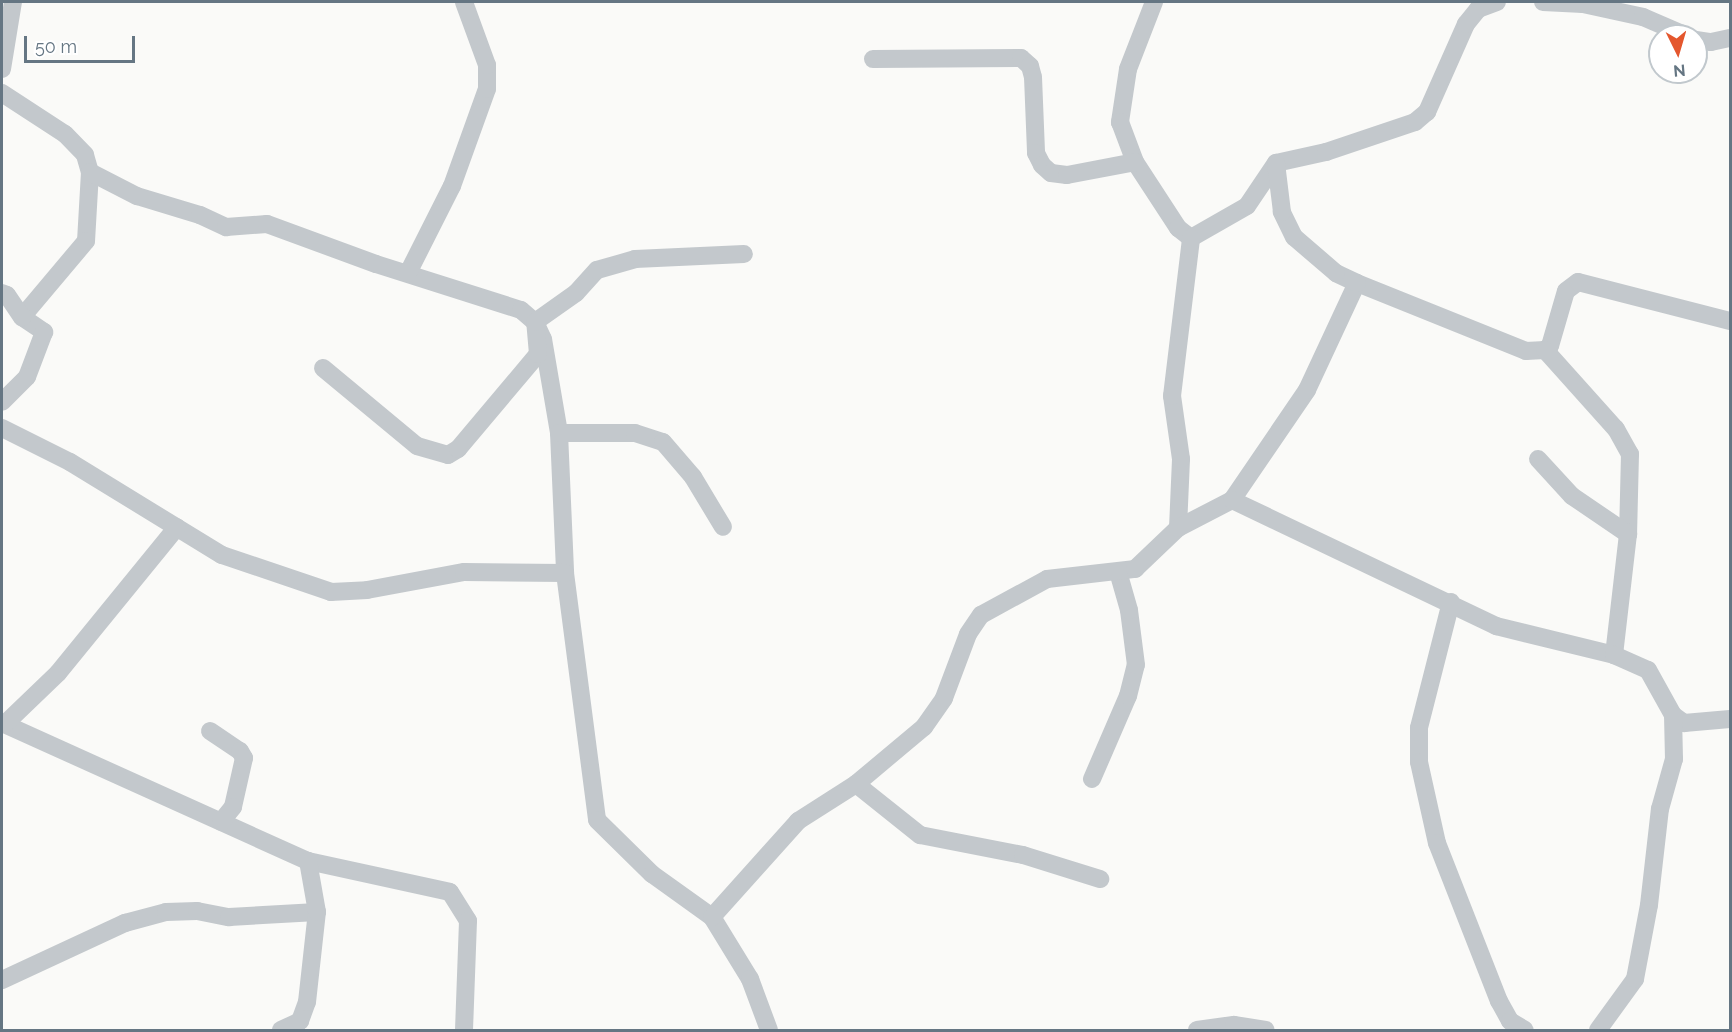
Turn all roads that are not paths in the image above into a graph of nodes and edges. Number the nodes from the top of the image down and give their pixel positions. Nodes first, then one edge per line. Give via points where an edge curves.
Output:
1 (13, 2) edge
2 (464, 2) edge
3 (1154, 2) edge
4 (1497, 2) edge
5 (1542, 2) edge
6 (1659, 24) edge
7 (1731, 38) edge
8 (1708, 42) edge
9 (873, 60) dead end
10 (2, 69) edge
11 (2, 93) edge
12 (1135, 162) junction
13 (1276, 163) junction
14 (90, 172) junction
15 (1191, 238) junction
16 (744, 254) dead end
17 (408, 273) junction
18 (1357, 283) junction
19 (2, 293) edge
20 (22, 317) junction
21 (1731, 321) edge
22 (535, 322) junction
23 (1545, 350) junction
24 (323, 369) dead end
25 (2, 402) edge
26 (2, 428) edge
27 (559, 433) junction
28 (1538, 459) dead end
29 (1232, 500) junction
30 (177, 527) junction
31 (723, 527) dead end
32 (1178, 528) junction
33 (1628, 534) junction
34 (1118, 572) junction
35 (565, 573) junction
36 (1450, 602) junction
37 (1614, 655) junction
38 (1673, 715) junction
39 (1731, 719) edge
40 (3, 723) edge
41 (210, 731) dead end
42 (1092, 779) dead end
43 (856, 784) junction
44 (221, 822) junction
45 (308, 861) junction
46 (1100, 879) dead end
47 (317, 912) junction
48 (712, 917) junction
49 (2, 980) edge
50 (1515, 1027) edge
51 (281, 1030) edge
52 (464, 1030) edge
53 (769, 1030) edge
54 (1197, 1030) edge
55 (1266, 1030) edge
56 (1598, 1030) edge

1 - 10 street
2 - 17 street via 487,65 487,89 452,186
3 - 12 street via 1128,69 1120,122
4 - 13 street via 1478,9 1466,24 1427,112 1415,122 1326,152
5 - 6 street via 1583,4
7 - 8 street
9 - 12 street via 1021,58 1030,66 1033,77 1036,153 1041,165 1052,173 1067,175
11 - 14 street via 64,134 85,155
12 - 15 street via 1178,228
13 - 15 street via 1247,206
13 - 18 street via 1282,212 1294,237 1336,273
14 - 17 street via 137,196 226,227 267,224
14 - 20 street via 86,241
15 - 32 street via 1172,396 1181,459
16 - 22 street via 635,259 597,270 576,293
17 - 22 street via 521,310
18 - 23 street via 1526,351
18 - 29 street via 1307,390
19 - 20 street
20 - 25 street via 44,332 27,377
21 - 23 street via 1578,282 1566,291 1550,346
22 - 24 street via 538,354 458,449 447,455 417,446
22 - 27 street via 543,339
23 - 33 street via 1616,429 1630,454
26 - 30 street via 70,462
27 - 31 street via 635,433 663,442 693,477
27 - 35 street
28 - 33 street via 1572,496
29 - 32 street
29 - 36 street
30 - 35 street via 222,555 331,592 367,590 464,572
30 - 40 street via 58,673
32 - 34 street via 1148,560 1135,569
33 - 37 street
34 - 42 street via 1130,610 1136,665 1128,696
34 - 43 street via 1047,579 981,615 968,634 944,698 924,727
35 - 48 street via 597,820 652,873
36 - 37 street via 1496,626
36 - 50 street via 1419,728 1419,762 1437,843
37 - 38 street via 1648,670
38 - 39 street via 1684,723
38 - 56 street via 1674,759 1660,809 1649,905 1635,979
40 - 44 street
41 - 44 street via 244,758 233,807
43 - 46 street via 920,835 1023,855
43 - 48 street via 798,821
44 - 45 street
45 - 47 street
45 - 52 street via 450,892 468,921
47 - 49 street via 229,917 197,911 166,912 125,923
47 - 51 street via 307,1002 300,1021
48 - 53 street via 750,979
54 - 55 street via 1234,1025

